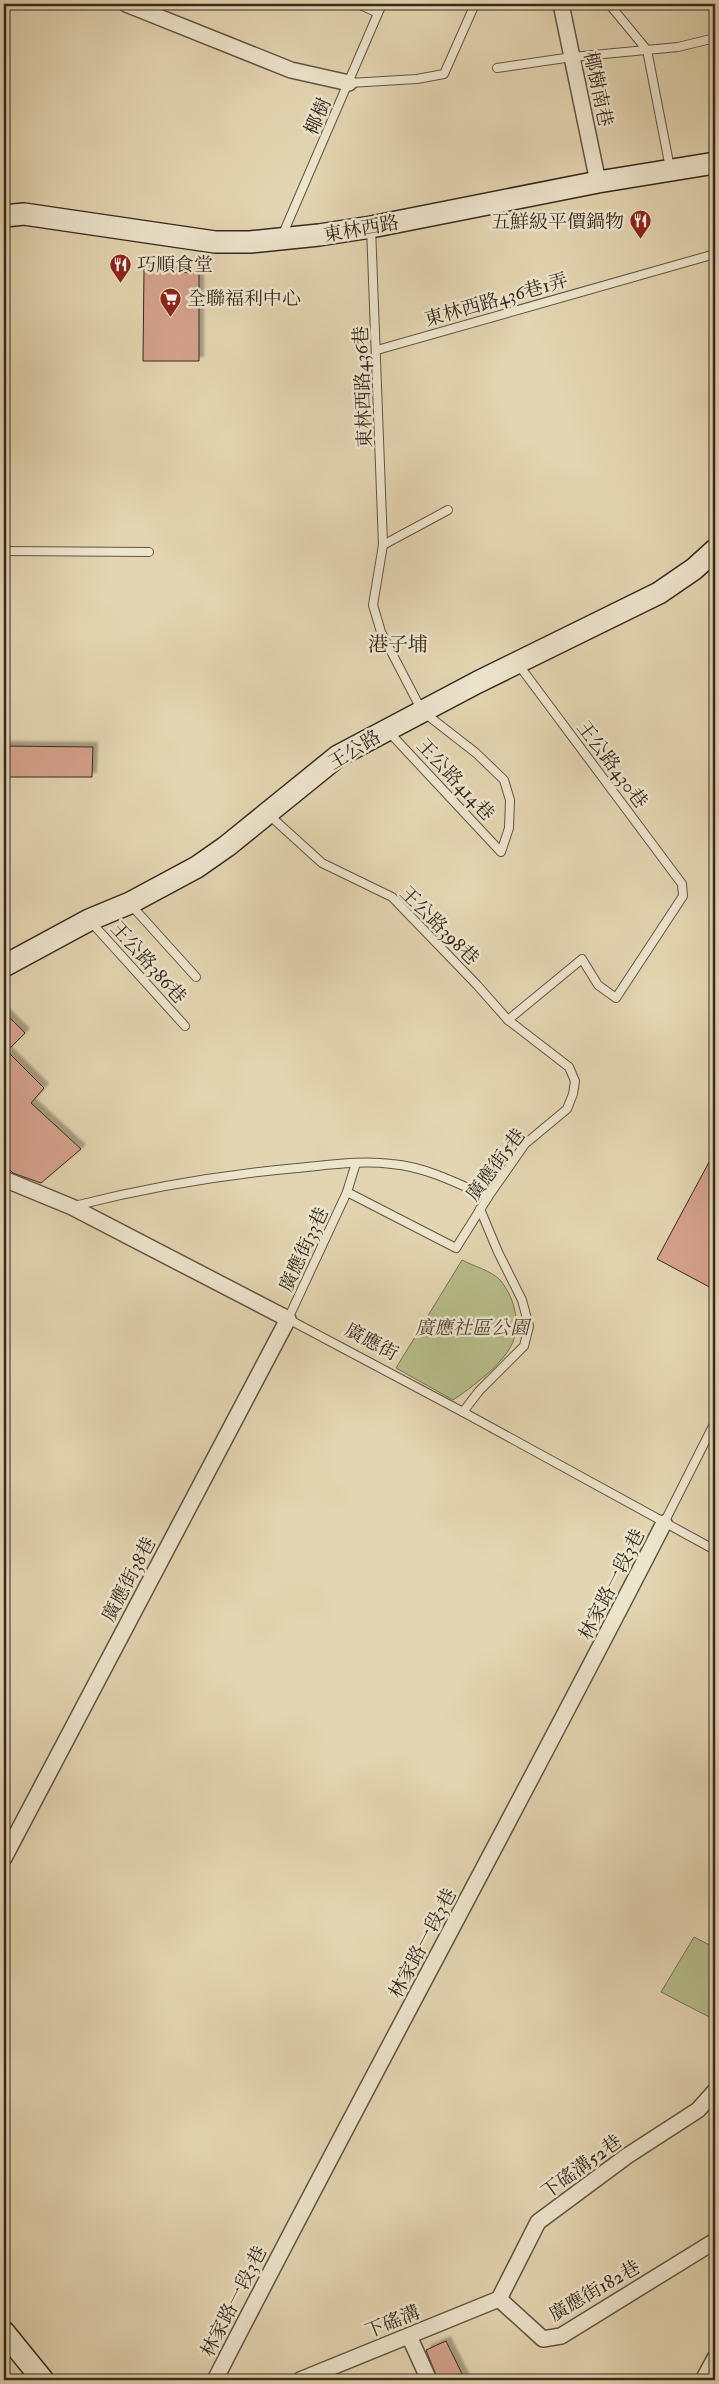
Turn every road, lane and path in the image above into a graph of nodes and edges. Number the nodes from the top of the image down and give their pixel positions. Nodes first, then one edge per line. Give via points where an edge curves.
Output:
1 (126, 4) edge
2 (358, 4) edge
3 (382, 4) edge
4 (475, 4) edge
5 (561, 4) edge
6 (609, 4) edge
7 (378, 13) junction
8 (715, 38) edge
9 (647, 50) junction
10 (572, 57) junction
11 (497, 68) dead end
12 (349, 83) junction
13 (715, 163) edge
14 (671, 170) junction
15 (598, 182) junction
16 (4, 216) edge
17 (372, 227) junction
18 (280, 240) junction
19 (715, 254) edge
20 (377, 350) junction
21 (448, 510) dead end
22 (383, 545) junction
23 (715, 550) edge
24 (4, 551) edge
25 (149, 552) dead end
26 (517, 663) junction
27 (422, 711) junction
28 (386, 729) junction
29 (268, 813) junction
30 (501, 852) joint
31 (130, 903) junction
32 (90, 920) junction
33 (7, 962) edge
34 (196, 977) dead end
35 (508, 1020) junction
36 (186, 1026) dead end
37 (356, 1163) junction
38 (4, 1179) edge
39 (348, 1192) junction
40 (488, 1197) junction
41 (72, 1207) junction
42 (480, 1209) junction
43 (456, 1248) joint
44 (288, 1319) junction
45 (463, 1412) junction
46 (715, 1422) edge
47 (664, 1523) junction
48 (715, 1550) edge
49 (4, 1858) edge
50 (715, 2092) edge
51 (715, 2241) edge
52 (499, 2299) junction
53 (4, 2332) edge
54 (409, 2336) junction
55 (715, 2358) edge
56 (43, 2380) edge
57 (215, 2380) edge
58 (300, 2380) edge
59 (429, 2380) edge
60 (703, 2380) edge

1 - 12 street via 291,70
2 - 7 lane
3 - 7 lane, 椰樹
4 - 12 lane via 444,74
5 - 10 street, 椰樹南巷
6 - 9 lane
7 - 12 lane, 椰樹
8 - 9 lane
9 - 10 lane
9 - 14 lane
10 - 11 lane
10 - 15 street, 椰樹南巷
12 - 18 lane, 椰樹
13 - 14 street, 東林西路
14 - 15 street, 東林西路
15 - 17 street, 東林西路
16 - 18 street, 東林西路 via 24,214 215,242
17 - 18 street, 東林西路
17 - 20 lane, 東林西路436巷
19 - 20 lane, 東林西路436巷1弄
20 - 22 lane, 東林西路436巷
21 - 22 lane
22 - 27 lane, 東林西路436巷 via 373,604 381,632
23 - 26 street, 王公路 via 659,593
24 - 25 lane
26 - 27 street, 王公路
26 - 35 lane, 王公路430巷 via 682,884 683,896 616,998 598,984 582,958
27 - 28 street, 王公路
27 - 30 lane, 東林西路436巷 via 476,753 504,780 510,800 509,828
28 - 29 street, 王公路 via 338,756
28 - 30 lane, 王公路414巷
29 - 31 street, 王公路 via 197,867
29 - 35 lane, 王公路398巷 via 322,863 392,897
31 - 32 street, 王公路
31 - 34 lane
32 - 33 street, 王公路
32 - 36 lane, 王公路386巷
35 - 40 lane, 廣應街5巷 via 569,1067 575,1081 567,1108 526,1144
37 - 39 lane, 廣應街33巷
37 - 40 lane via 392,1164 424,1170
37 - 41 lane via 224,1176 143,1189
38 - 41 street, 廣應街
39 - 43 lane, 廣應街33巷
39 - 44 lane, 廣應街33巷
40 - 42 lane, 廣應街5巷
41 - 44 street, 廣應街
42 - 43 lane, 廣應街5巷
42 - 45 lane via 522,1300 529,1326 524,1346 479,1391
44 - 45 lane, 廣應街
44 - 49 street, 廣應街38巷
45 - 47 lane, 廣應街
46 - 47 lane
47 - 48 lane, 廣應街
47 - 57 street, 林家路一段3巷
50 - 52 street, 下磘溝52巷 via 698,2110 627,2156 538,2222
51 - 52 street, 廣應街182巷 via 561,2336 543,2339
52 - 54 street, 下磘溝
53 - 56 street
54 - 58 street, 下磘溝
54 - 59 street
55 - 60 street

